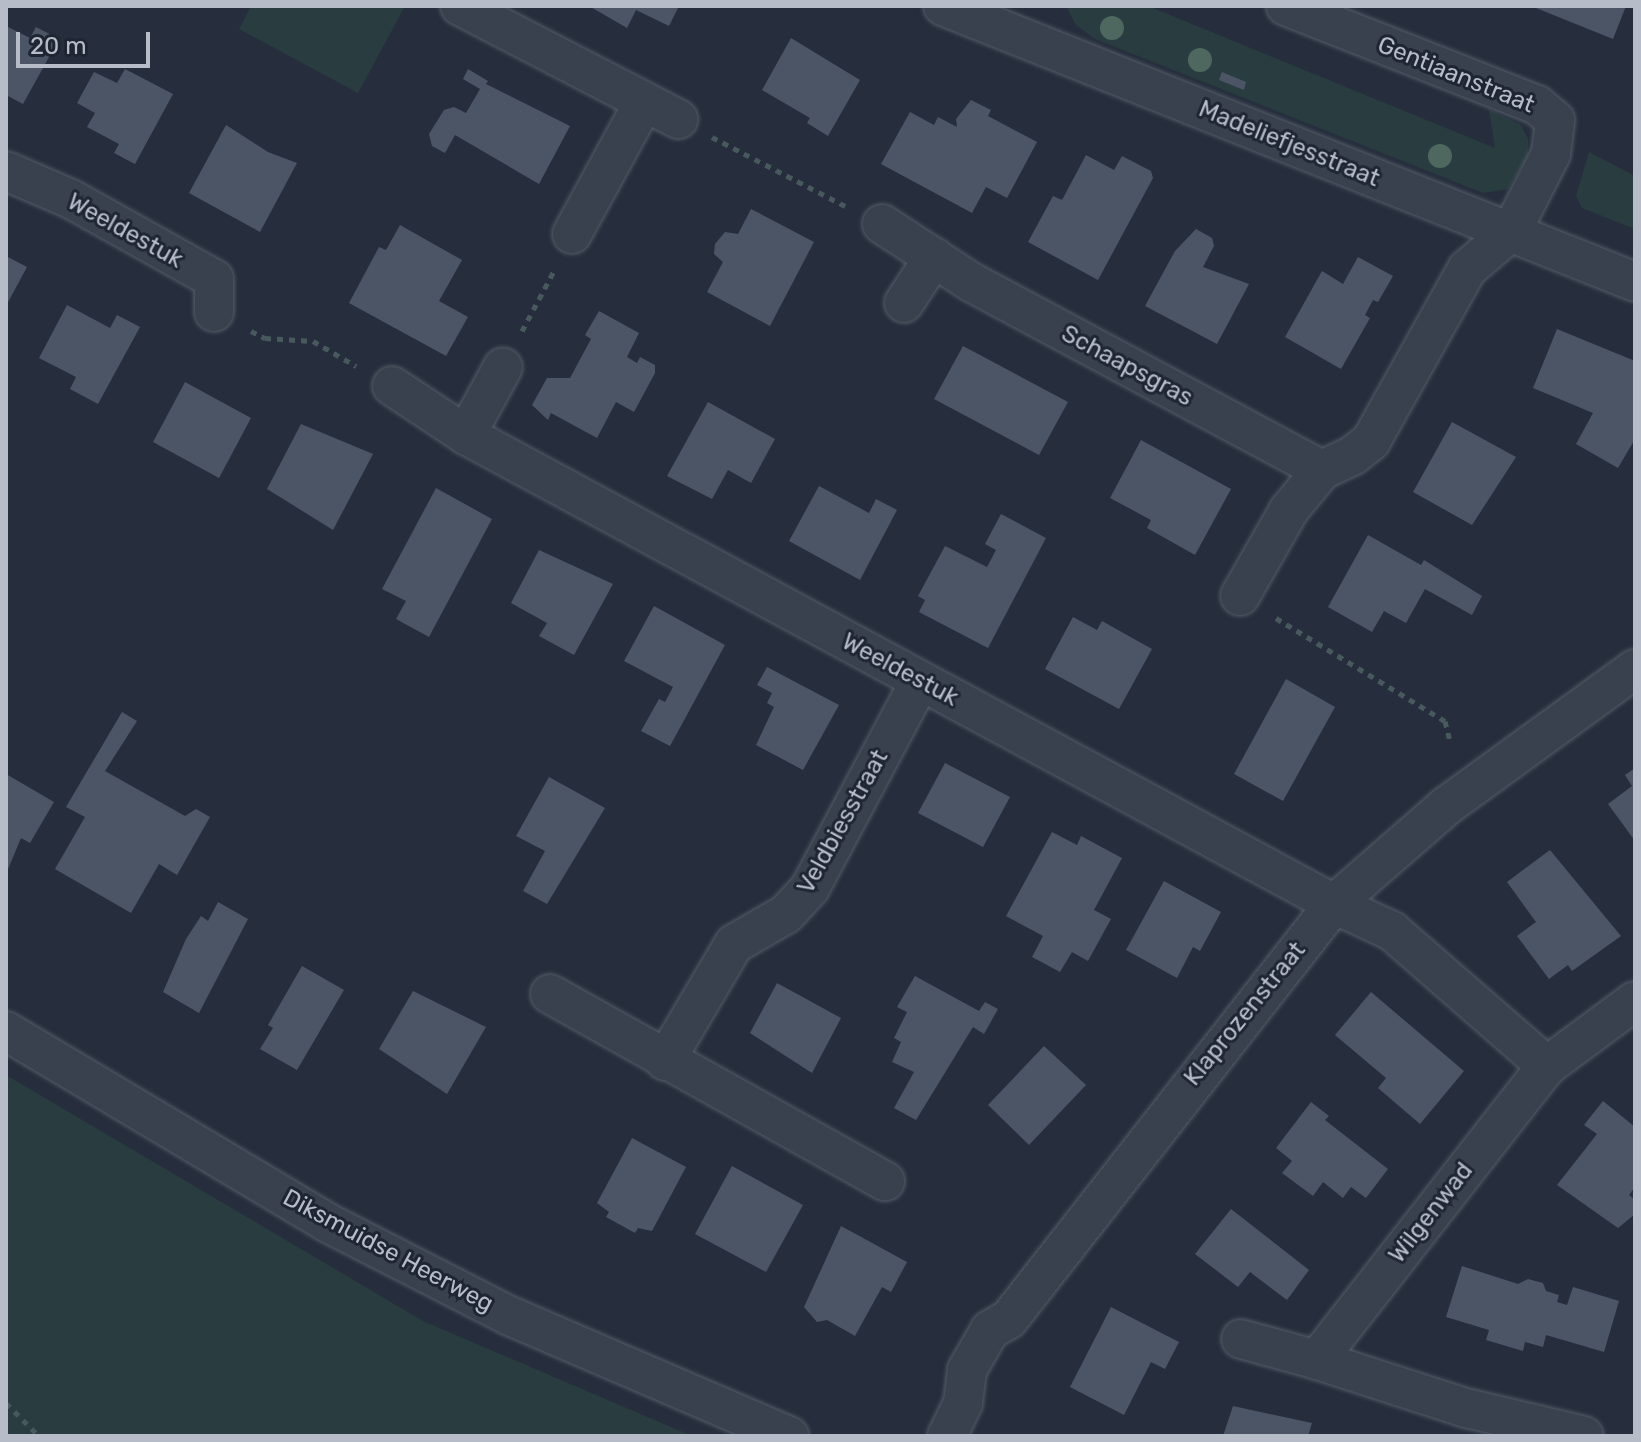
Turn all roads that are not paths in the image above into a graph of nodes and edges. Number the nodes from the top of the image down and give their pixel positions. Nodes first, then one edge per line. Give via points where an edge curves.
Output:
1 (460, 6) edge
2 (943, 6) edge
3 (1286, 6) edge
4 (996, 15) edge
5 (643, 104) junction
6 (678, 119) road end
7 (6, 171) edge
8 (882, 224) road end
9 (1511, 232) junction
10 (572, 234) road end
11 (934, 257) junction
12 (1635, 282) edge
13 (904, 303) dead end
14 (214, 312) road end
15 (503, 367) road end
16 (392, 386) road end
17 (466, 435) junction
18 (1322, 470) junction
19 (1240, 596) road end
20 (1635, 669) edge
21 (920, 681) junction
22 (1334, 904) junction
23 (550, 994) dead end
24 (1635, 1001) edge
25 (6, 1031) edge
26 (665, 1061) junction
27 (1547, 1066) junction
28 (885, 1181) dead end
29 (1241, 1339) dead end
30 (1317, 1360) junction
31 (789, 1436) edge
32 (947, 1436) edge
33 (1584, 1436) edge

1 - 5 street
2 - 4 street, Madeliefjesstraat
3 - 9 street, Gentiaanstraat via 1537,105 1555,120 1551,154
4 - 9 street, Madeliefjesstraat
5 - 6 street
5 - 10 street
7 - 14 street, Weeldestuk via 71,199 214,279
8 - 11 street, Schaapsgras
9 - 12 street, Madeliefjesstraat
9 - 18 street via 1467,269 1371,441
11 - 13 street
11 - 18 street, Schaapsgras
15 - 17 street
16 - 17 street, Weeldestuk
17 - 21 street, Weeldestuk
18 - 19 street via 1289,510
20 - 22 street, Klaprozenstraat via 1445,807
21 - 22 street, Weeldestuk
21 - 26 street, Veldbiesstraat via 810,888 786,914 734,944
22 - 27 street via 1392,931
22 - 32 street, Klaprozenstraat via 1009,1319 990,1330 967,1370 963,1403
23 - 26 street
24 - 27 street, Wilgenwad
25 - 31 street, Diksmuidse Heerweg via 328,1223 510,1316
26 - 28 street
27 - 30 street, Wilgenwad
29 - 30 street
30 - 33 street via 1480,1412

